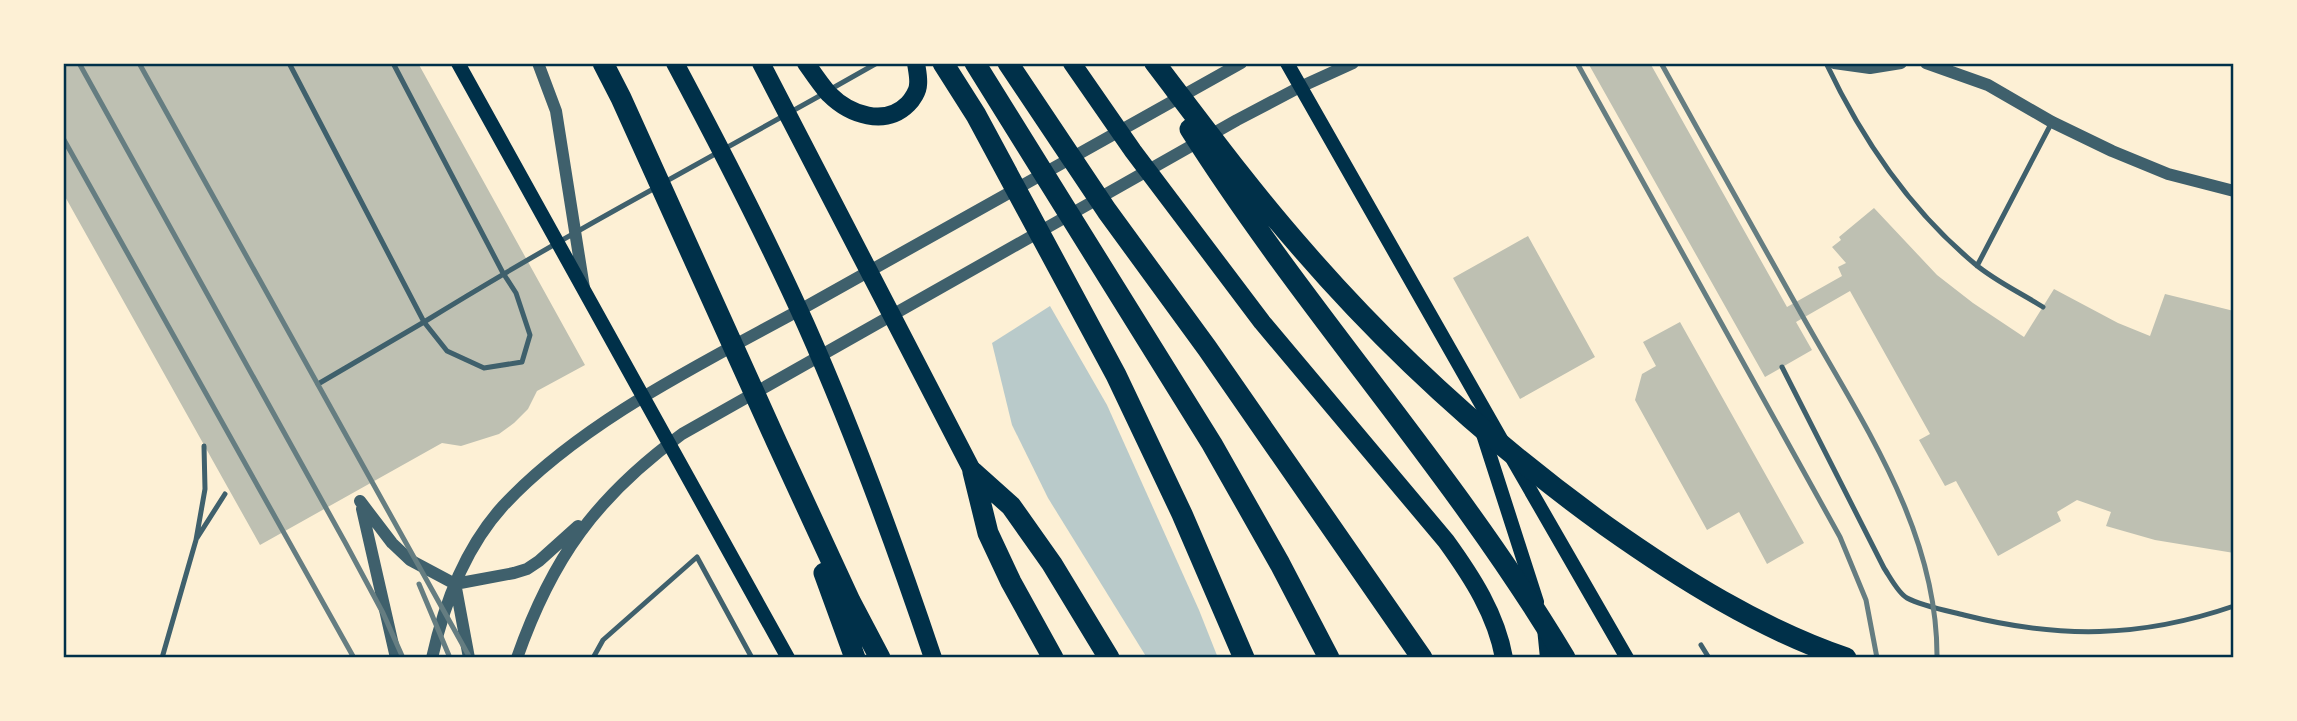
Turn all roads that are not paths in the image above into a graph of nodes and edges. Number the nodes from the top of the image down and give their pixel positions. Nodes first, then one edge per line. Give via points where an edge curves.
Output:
1 (289, 63) edge
2 (393, 63) edge
3 (458, 63) edge
4 (538, 63) edge
5 (603, 63) edge
6 (675, 63) edge
7 (761, 63) edge
8 (806, 63) edge
9 (877, 63) edge
10 (916, 63) edge
11 (943, 63) edge
12 (975, 63) edge
13 (1007, 63) edge
14 (1072, 63) edge
15 (1148, 63) edge
16 (1155, 63) edge
17 (1241, 63) edge
18 (1287, 63) edge
19 (1353, 63) edge
20 (1826, 63) edge
21 (1835, 63) edge
22 (1901, 63) edge
23 (1926, 63) edge
24 (2052, 122) junction
25 (2234, 191) edge
26 (1977, 266) junction
27 (503, 273) junction
28 (585, 289) junction
29 (2043, 307) dead end
30 (424, 322) junction
31 (1782, 367) dead end
32 (1463, 372) junction
33 (318, 384) dead end
34 (777, 443) junction
35 (204, 446) dead end
36 (973, 472) junction
37 (225, 494) dead end
38 (600, 507) junction
39 (196, 540) junction
40 (455, 584) junction
41 (2234, 606) edge
42 (1701, 645) dead end
43 (162, 658) edge
44 (396, 658) edge
45 (432, 658) edge
46 (469, 658) edge
47 (517, 658) edge
48 (593, 658) edge
49 (752, 658) edge
50 (788, 658) edge
51 (855, 658) edge
52 (880, 658) edge
53 (933, 658) edge
54 (1053, 658) edge
55 (1110, 658) edge
56 (1244, 658) edge
57 (1329, 658) edge
58 (1422, 658) edge
59 (1504, 658) edge
60 (1547, 658) edge
61 (1565, 658) edge
62 (1627, 658) edge
63 (1709, 658) edge
64 (1846, 658) edge

1 - 30 lane
2 - 27 lane
3 - 28 main road
4 - 28 street via 556,111
5 - 34 highway
6 - 53 main road via 811,338 867,473
7 - 36 main road
8 - 10 main road via 830,95 849,108 885,117 898,113 919,87
9 - 27 lane
11 - 56 highway via 1076,301 1161,468
12 - 57 highway via 1245,500
13 - 58 highway
14 - 59 main road via 1262,322 1454,552 1488,607
15 - 61 highway via 1235,198 1461,502
16 - 64 highway via 1256,195 1348,301 1485,430 1584,510 1674,572 1770,627
17 - 40 street via 681,376 594,430 502,507
18 - 32 main road
19 - 38 street via 1237,120 723,409 646,461
20 - 26 lane via 1887,170 1944,236
21 - 22 street via 1870,68
23 - 24 street via 1988,85
24 - 25 street via 2168,174
24 - 26 lane
26 - 29 lane
27 - 30 lane
27 - 30 lane via 516,293 530,335 522,362 484,368 447,351
28 - 50 main road
30 - 33 lane
31 - 41 lane via 1884,569 1905,597 1985,621 2064,633 2161,626
32 - 60 main road via 1544,623
32 - 62 main road
34 - 51 highway
34 - 52 highway
35 - 39 lane via 205,489
36 - 54 highway via 988,533
36 - 55 highway via 1011,506
37 - 39 lane
38 - 40 street via 527,569
38 - 47 street via 563,556
39 - 43 lane
40 - 44 street via 411,560 360,501
40 - 45 street
40 - 46 street
42 - 63 lane
48 - 49 lane via 603,640 697,557

